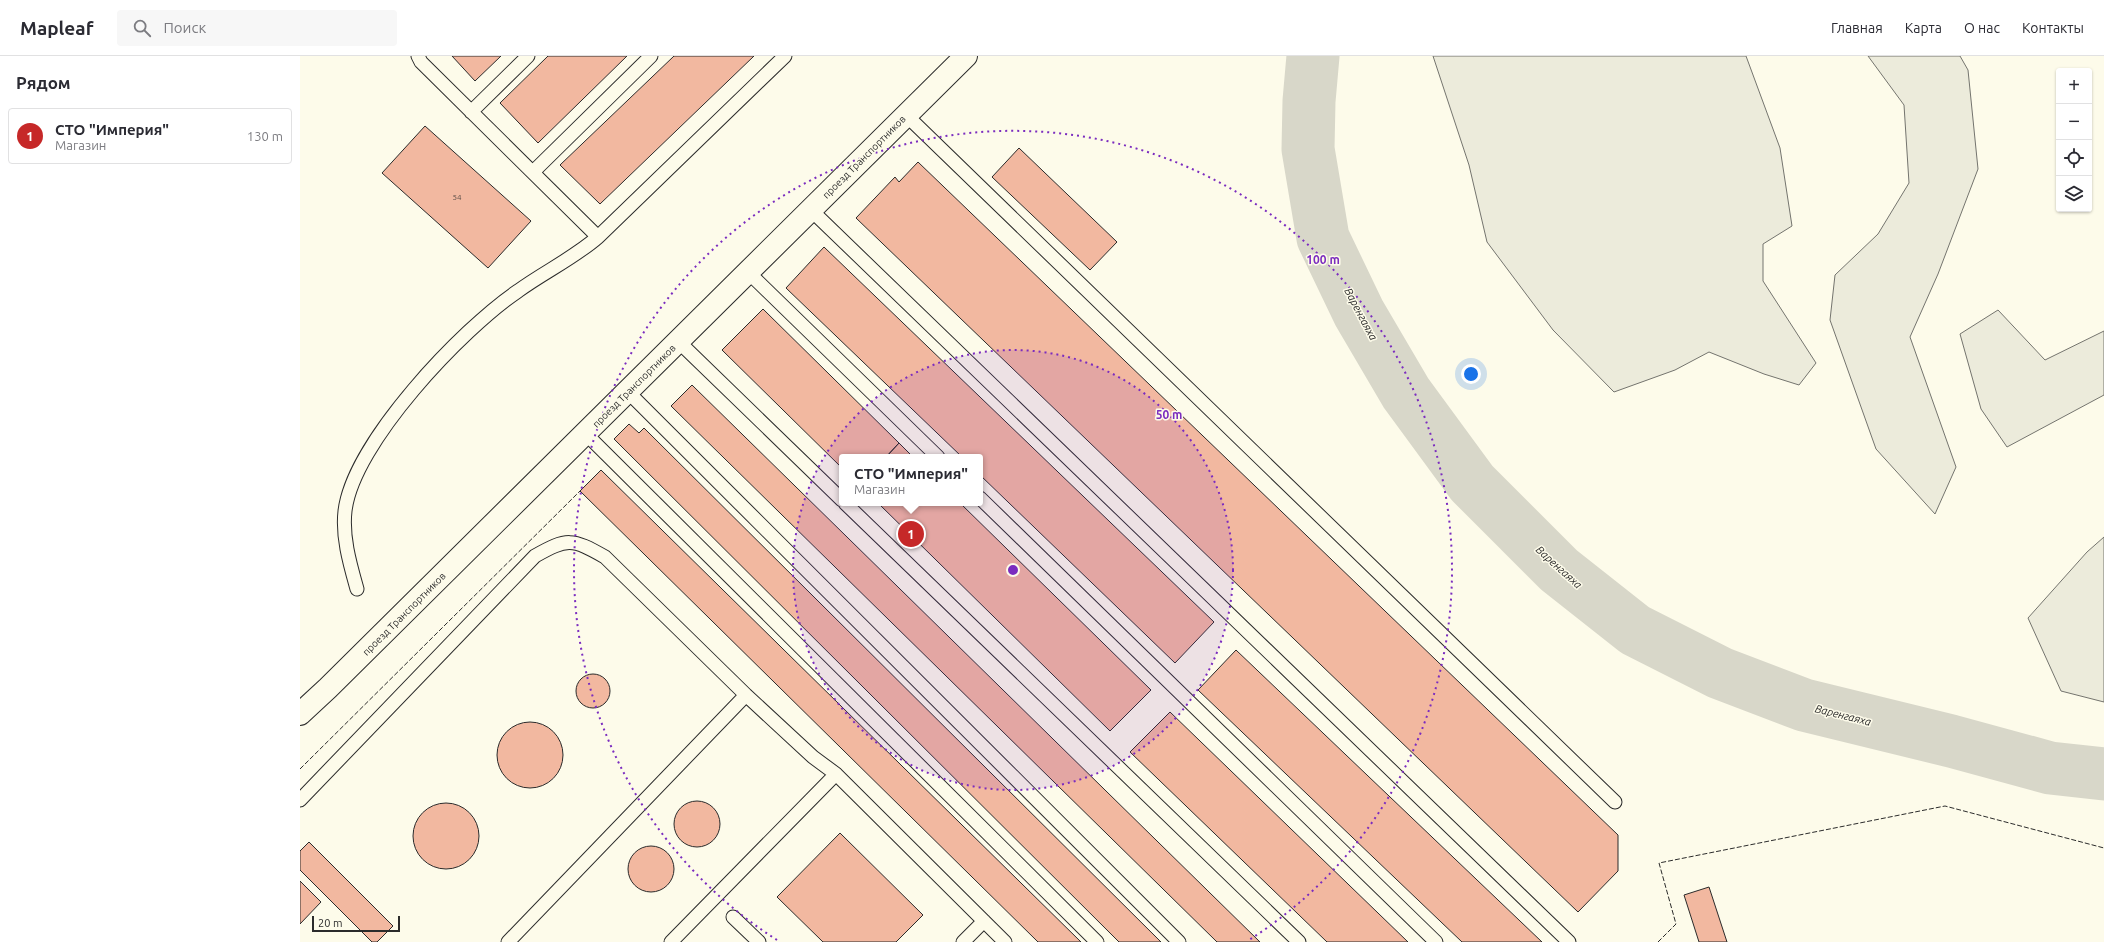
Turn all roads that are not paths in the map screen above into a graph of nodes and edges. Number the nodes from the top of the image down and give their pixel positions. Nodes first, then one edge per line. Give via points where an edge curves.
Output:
1 (418, 56) edge
2 (528, 56) edge
3 (651, 56) edge
4 (785, 56) edge
5 (966, 56) edge
6 (471, 112) junction
7 (906, 115) junction
8 (532, 172) junction
9 (810, 210) junction
10 (598, 236) junction
11 (748, 272) junction
12 (679, 342) junction
13 (628, 392) junction
14 (586, 434) junction
15 (935, 454) edge
16 (839, 497) edge
17 (983, 501) edge
18 (848, 506) edge
19 (357, 589) dead end
20 (746, 695) junction
21 (300, 714) edge
22 (836, 774) junction
23 (300, 800) edge
24 (1615, 802) dead end
25 (733, 917) dead end
26 (984, 920) junction
27 (508, 942) edge
28 (671, 942) edge
29 (759, 942) edge
30 (963, 942) edge
31 (1006, 942) edge
32 (1097, 942) edge
33 (1179, 942) edge
34 (1299, 942) edge
35 (1436, 942) edge
36 (1569, 942) edge

1 - 6 lane
2 - 6 lane
3 - 8 lane
4 - 10 lane
5 - 7 street, проезд Транспортников
6 - 8 lane
7 - 9 street, проезд Транспортников
7 - 24 lane
8 - 10 lane
9 - 11 street, проезд Транспортников
9 - 36 lane
10 - 19 lane via 586,247 517,291 473,328 430,372 378,435 359,467 345,511 345,534
11 - 12 street, проезд Транспортников
11 - 15 lane
12 - 13 street, проезд Транспортников
12 - 16 lane
13 - 14 street, проезд Транспортников
13 - 33 lane
14 - 21 street, проезд Транспортников
14 - 32 lane
17 - 35 lane
18 - 34 lane
20 - 22 lane via 813,757
20 - 23 lane via 605,557 581,543 558,543 535,556
20 - 27 lane
22 - 26 lane
22 - 28 lane
25 - 29 lane
26 - 30 lane
26 - 31 lane

